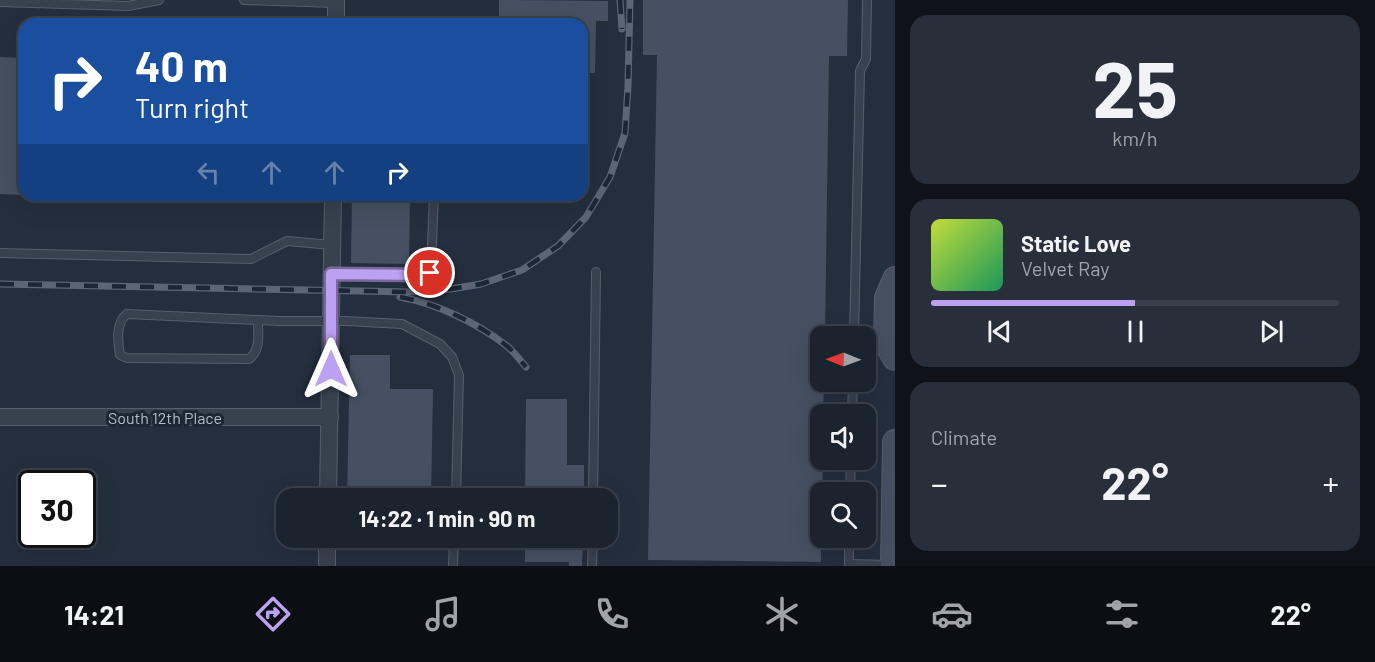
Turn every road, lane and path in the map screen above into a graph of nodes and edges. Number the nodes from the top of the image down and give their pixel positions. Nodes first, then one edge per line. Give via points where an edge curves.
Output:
1 (159, 0) edge
2 (244, 0) edge
3 (867, 0) edge
4 (336, 1) edge
5 (0, 3) edge
6 (336, 18) edge
7 (333, 201) edge
8 (434, 201) edge
9 (332, 244) junction
10 (0, 253) edge
11 (596, 272) dead end
12 (331, 274) junction
13 (895, 279) edge
14 (258, 320) junction
15 (331, 322) junction
16 (854, 326) edge
17 (895, 358) edge
18 (0, 417) edge
19 (330, 417) junction
20 (895, 442) edge
21 (328, 488) edge
22 (456, 488) edge
23 (593, 488) edge
24 (327, 548) edge
25 (454, 548) edge
26 (593, 548) edge
27 (849, 548) edge
28 (849, 565) edge
29 (893, 565) edge
30 (327, 566) edge
31 (453, 566) edge
32 (592, 566) edge

1 - 5 lane via 128,6
2 - 4 lane
3 - 16 lane via 866,59 860,71
4 - 6 street
7 - 9 street
8 - 12 lane via 428,275
9 - 10 lane via 287,242 250,259
9 - 12 street
11 - 23 lane
12 - 15 street
13 - 17 main road via 887,297 886,343
14 - 14 lane via 127,314 122,318 118,338 120,356 249,359 257,350
14 - 15 lane
15 - 19 street
15 - 22 lane via 402,324 440,344 452,357 459,375
18 - 19 street, South 12th Place
19 - 21 street
20 - 29 main road
24 - 30 street
25 - 31 lane
26 - 32 lane
27 - 28 lane
28 - 29 lane

